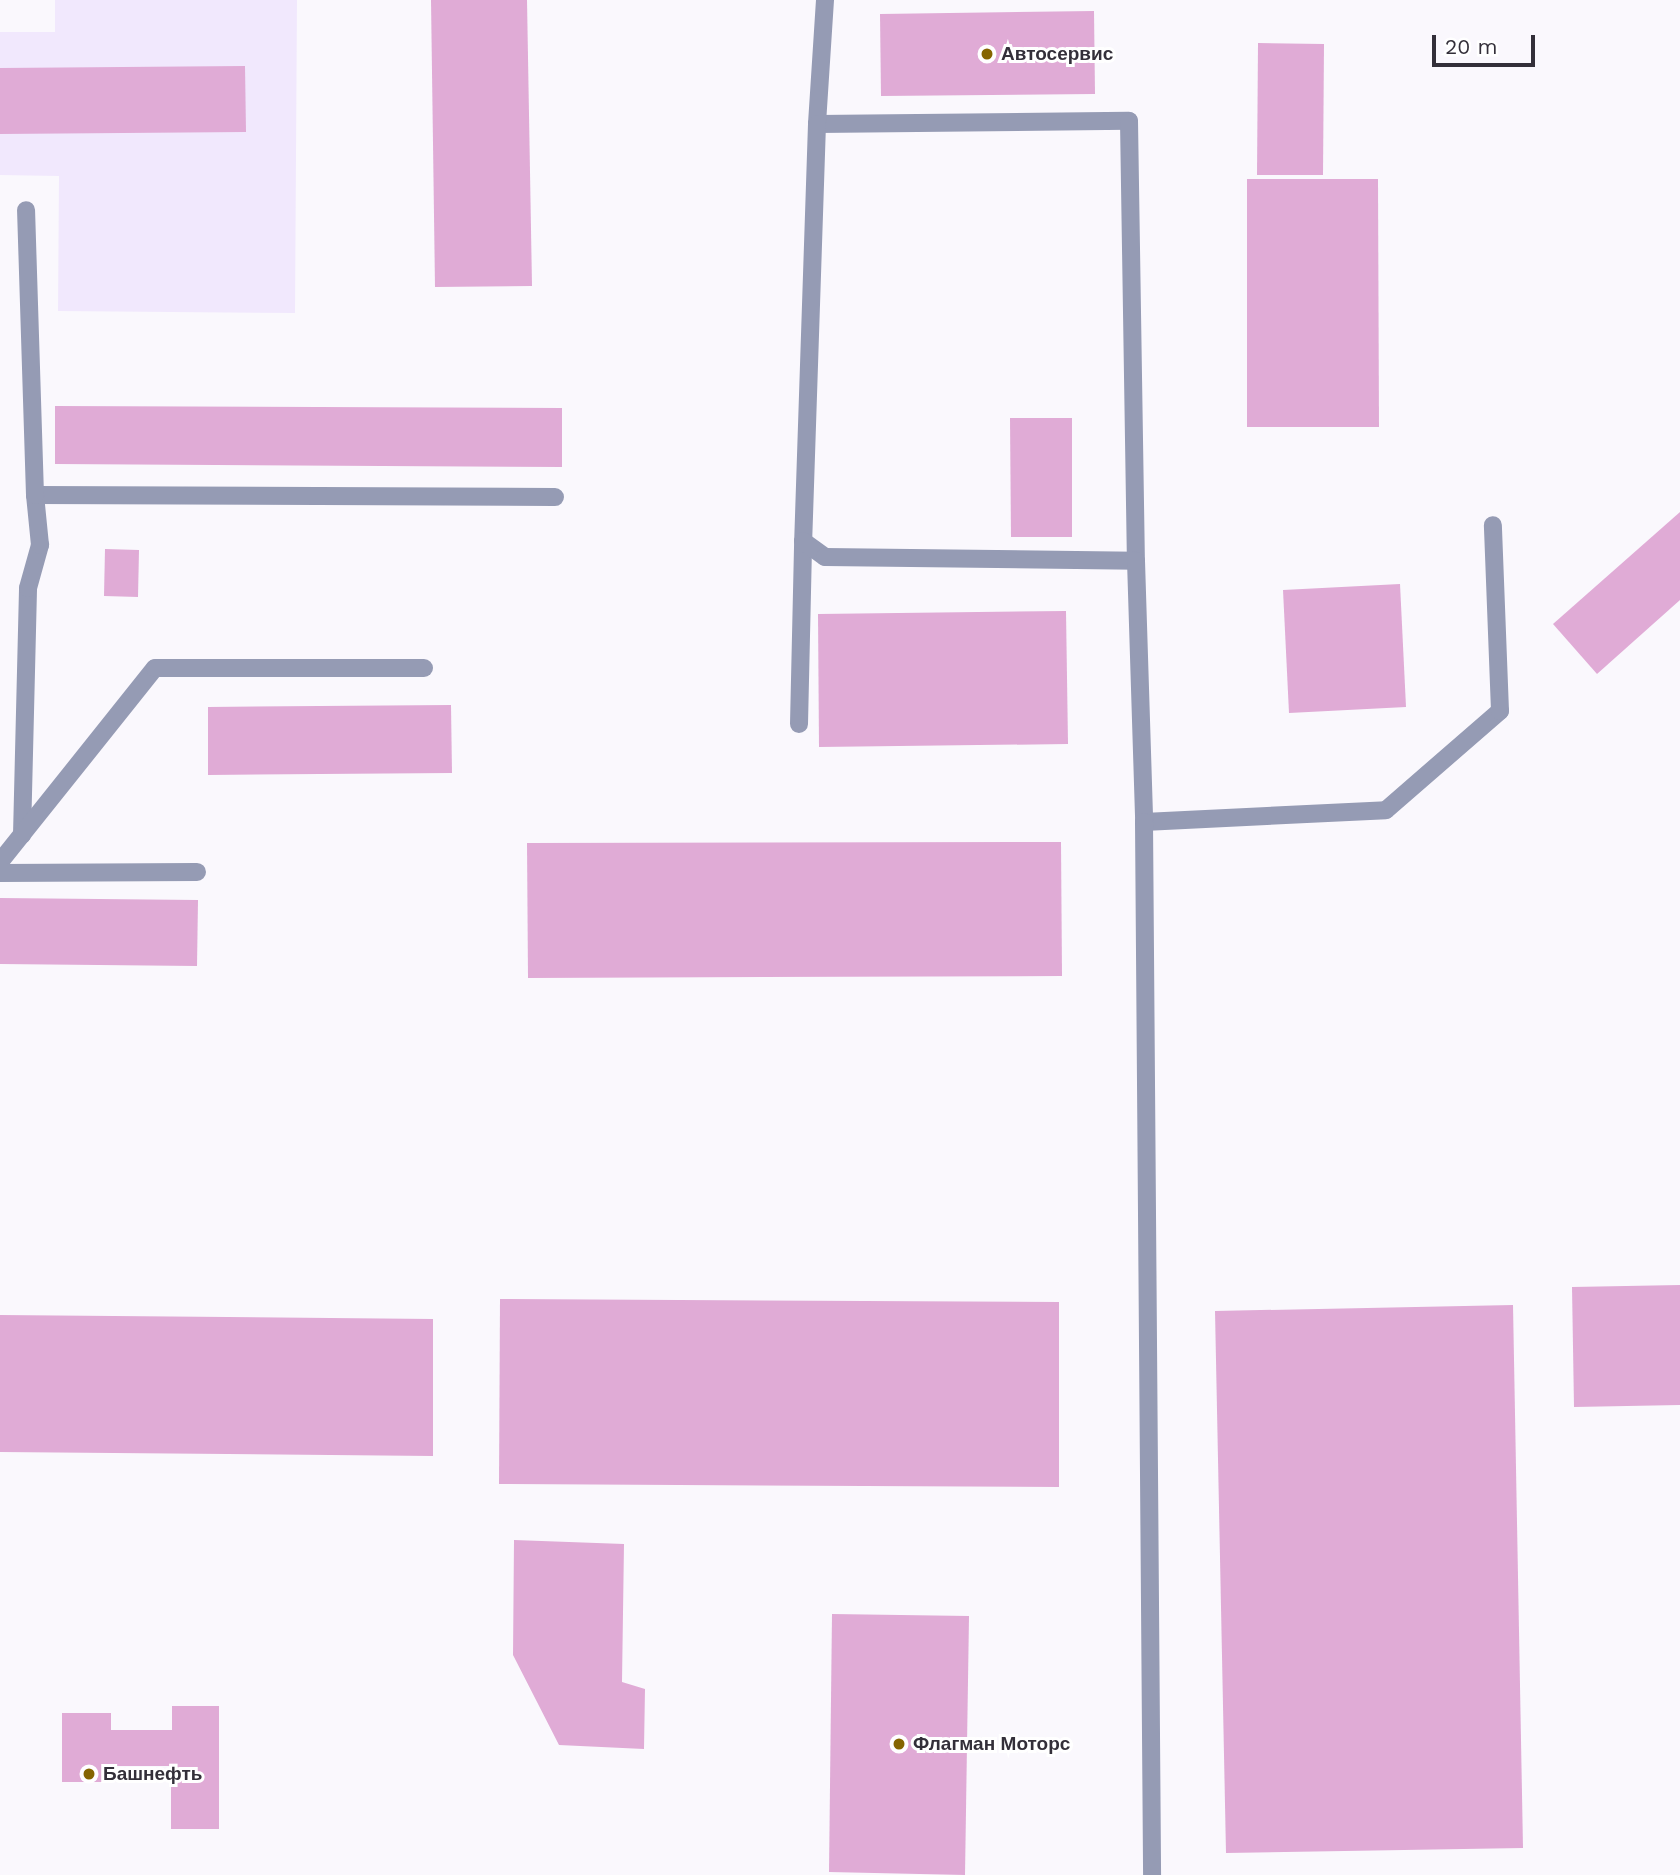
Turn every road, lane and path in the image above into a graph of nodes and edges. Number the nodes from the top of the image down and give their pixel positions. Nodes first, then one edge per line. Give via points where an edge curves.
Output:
1 (825, 0) edge
2 (817, 124) junction
3 (26, 210) dead end
4 (35, 495) junction
5 (555, 496) dead end
6 (1493, 524) dead end
7 (803, 541) junction
8 (1136, 561) junction
9 (424, 668) dead end
10 (799, 724) dead end
11 (1144, 822) junction
12 (22, 835) junction
13 (0, 862) edge
14 (197, 872) dead end
15 (0, 873) edge
16 (1152, 1875) edge

1 - 2 street
2 - 7 street
2 - 8 street via 1129,121
3 - 4 street
4 - 5 street
4 - 12 street via 40,545 28,589
6 - 11 street via 1500,711 1385,810
7 - 8 street via 825,557
7 - 10 street
8 - 11 street
9 - 12 street via 155,668
11 - 16 street
12 - 13 street
14 - 15 street

